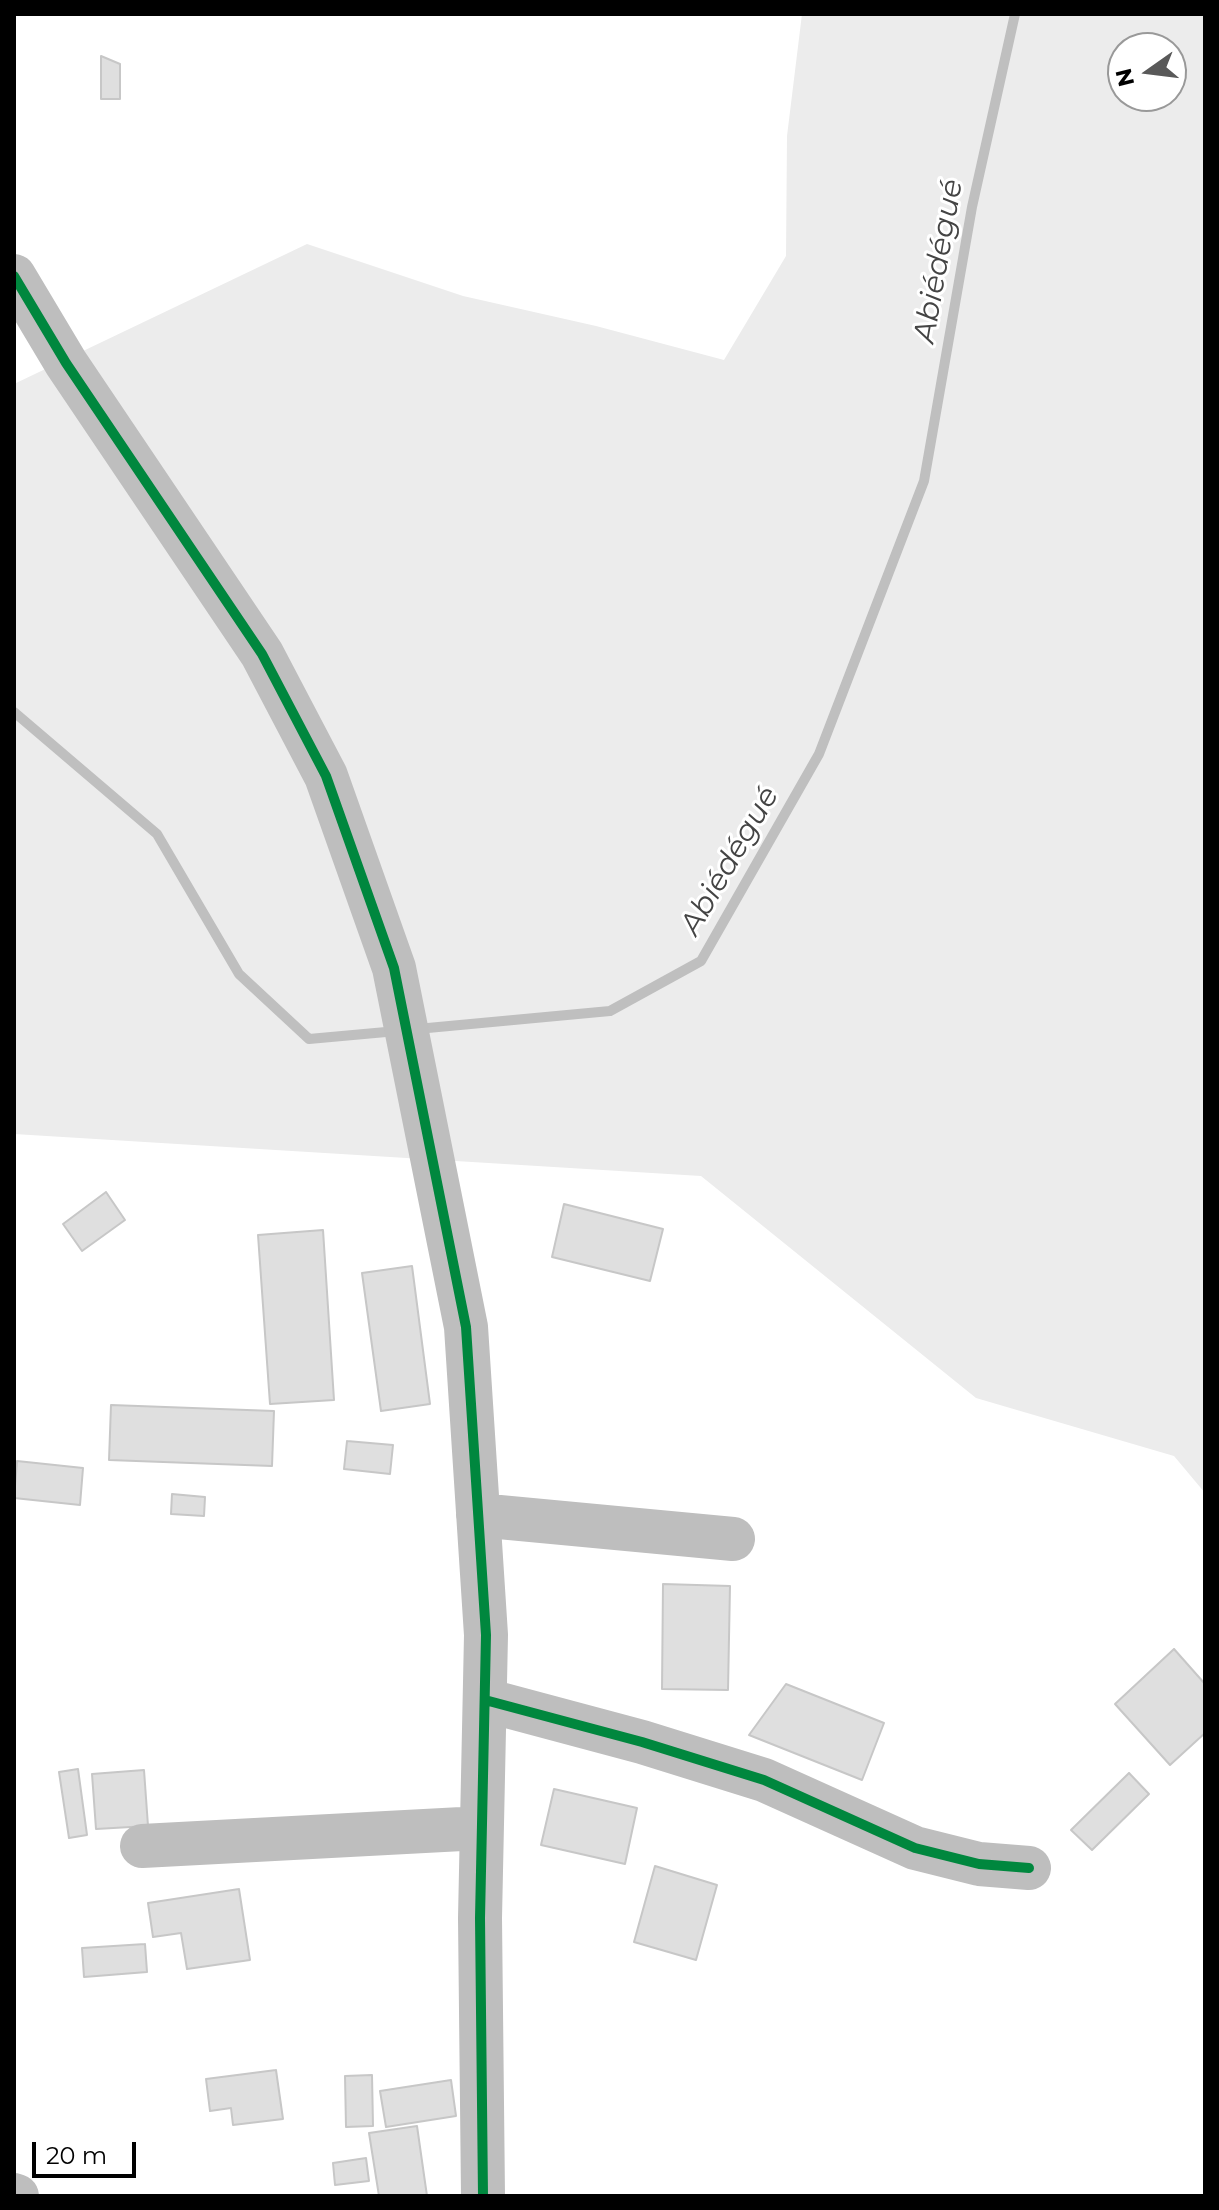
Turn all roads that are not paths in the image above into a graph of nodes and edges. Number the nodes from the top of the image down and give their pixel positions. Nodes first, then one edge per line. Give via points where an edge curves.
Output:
1 (14, 276) edge
2 (478, 1515) junction
3 (733, 1539) dead end
4 (485, 1700) junction
5 (481, 1828) junction
6 (142, 1846) dead end
7 (1029, 1868) dead end
8 (483, 2196) edge

1 - 2 street via 262,654 326,776 394,968 466,1327
2 - 3 street
2 - 4 street
4 - 5 street
4 - 7 street via 764,1780 915,1848 979,1864
5 - 6 street
5 - 8 street

